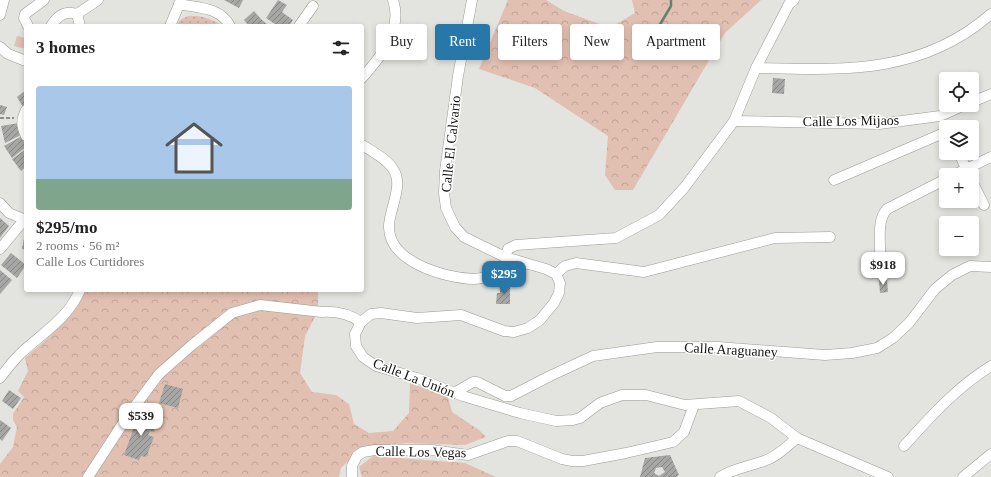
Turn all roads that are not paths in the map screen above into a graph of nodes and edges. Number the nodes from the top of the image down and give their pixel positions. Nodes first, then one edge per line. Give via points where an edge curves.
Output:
1 (4, 0) edge
2 (44, 0) edge
3 (98, 0) edge
4 (393, 0) edge
5 (472, 0) edge
6 (794, 0) edge
7 (180, 2) edge
8 (313, 6) dead end
9 (77, 14) junction
10 (991, 14) edge
11 (0, 15) edge
12 (27, 24) edge
13 (53, 24) edge
14 (80, 24) edge
15 (171, 24) edge
16 (229, 24) edge
17 (300, 24) edge
18 (0, 47) edge
19 (24, 60) edge
20 (756, 68) junction
21 (364, 76) edge
22 (991, 94) edge
23 (979, 99) edge
24 (949, 112) edge
25 (24, 114) edge
26 (940, 116) junction
27 (943, 120) edge
28 (734, 121) junction
29 (24, 131) edge
30 (939, 135) edge
31 (364, 146) edge
32 (991, 157) edge
33 (973, 168) edge
34 (834, 180) dead end
35 (939, 183) edge
36 (979, 195) edge
37 (0, 203) edge
38 (984, 205) dead end
39 (24, 220) edge
40 (24, 221) edge
41 (830, 237) dead end
42 (0, 249) edge
43 (505, 257) junction
44 (880, 258) dead end
45 (529, 264) junction
46 (991, 267) edge
47 (501, 270) junction
48 (556, 274) junction
49 (79, 292) edge
50 (361, 322) junction
51 (991, 366) edge
52 (0, 378) edge
53 (454, 393) junction
54 (694, 405) junction
55 (797, 438) junction
56 (904, 446) dead end
57 (991, 454) edge
58 (88, 477) edge
59 (352, 477) edge
60 (720, 477) edge
61 (888, 477) edge
62 (963, 477) edge

1 - 11 street
2 - 12 street via 25,14
3 - 9 street
4 - 21 street via 396,24
5 - 43 street, Calle El Calvario via 445,171 445,201 451,220 459,233
6 - 20 street via 789,4
7 - 15 street
7 - 16 street via 218,12
8 - 17 street
9 - 13 street via 70,12 60,15
9 - 14 street
10 - 20 street via 977,26 943,45 915,58 886,65 837,70
18 - 19 street via 8,54
20 - 28 street
22 - 23 street
24 - 26 street, Calle Los Mijaos
25 - 29 street
26 - 27 street
26 - 28 street, Calle Los Mijaos via 878,124
28 - 43 street via 684,188 659,215 616,238 608,235 516,245 508,249
30 - 34 street
31 - 47 street via 394,169 397,180 389,227 391,239 406,258 425,268 458,277 481,279
32 - 33 street
35 - 44 street via 887,209 883,214
36 - 38 street
37 - 39 street via 9,213
40 - 42 street
41 - 48 street via 775,238 644,272 576,263 565,266
43 - 45 street, Calle El Calvario
43 - 47 street via 505,266
45 - 47 street
45 - 48 street
46 - 53 street, Calle Araguaney via 970,266 952,275 935,290 909,323 877,348 825,355 718,347 657,347 593,356 511,396 505,396 478,382 473,382
48 - 50 street via 560,288 554,303 540,320 524,330 504,331 466,316 455,315 417,318 375,313 365,317
49 - 52 street via 52,328 20,354
50 - 53 street, Calle La Unión via 355,334 355,341 359,352 368,361
50 - 58 street via 350,315 260,304 232,313 159,374
51 - 56 street via 972,377
53 - 54 street, Calle La Unión via 520,413 565,421 580,418 600,403 622,395 646,395 674,403
54 - 55 street, Calle La Unión via 739,401 771,418
54 - 59 street, Calle Los Vegas via 684,432 673,442 626,453 572,461 517,441 508,441 468,454 432,450 375,450 357,456 352,466
55 - 60 street via 765,461 732,470
55 - 61 street, Calle La Unión
57 - 62 street

